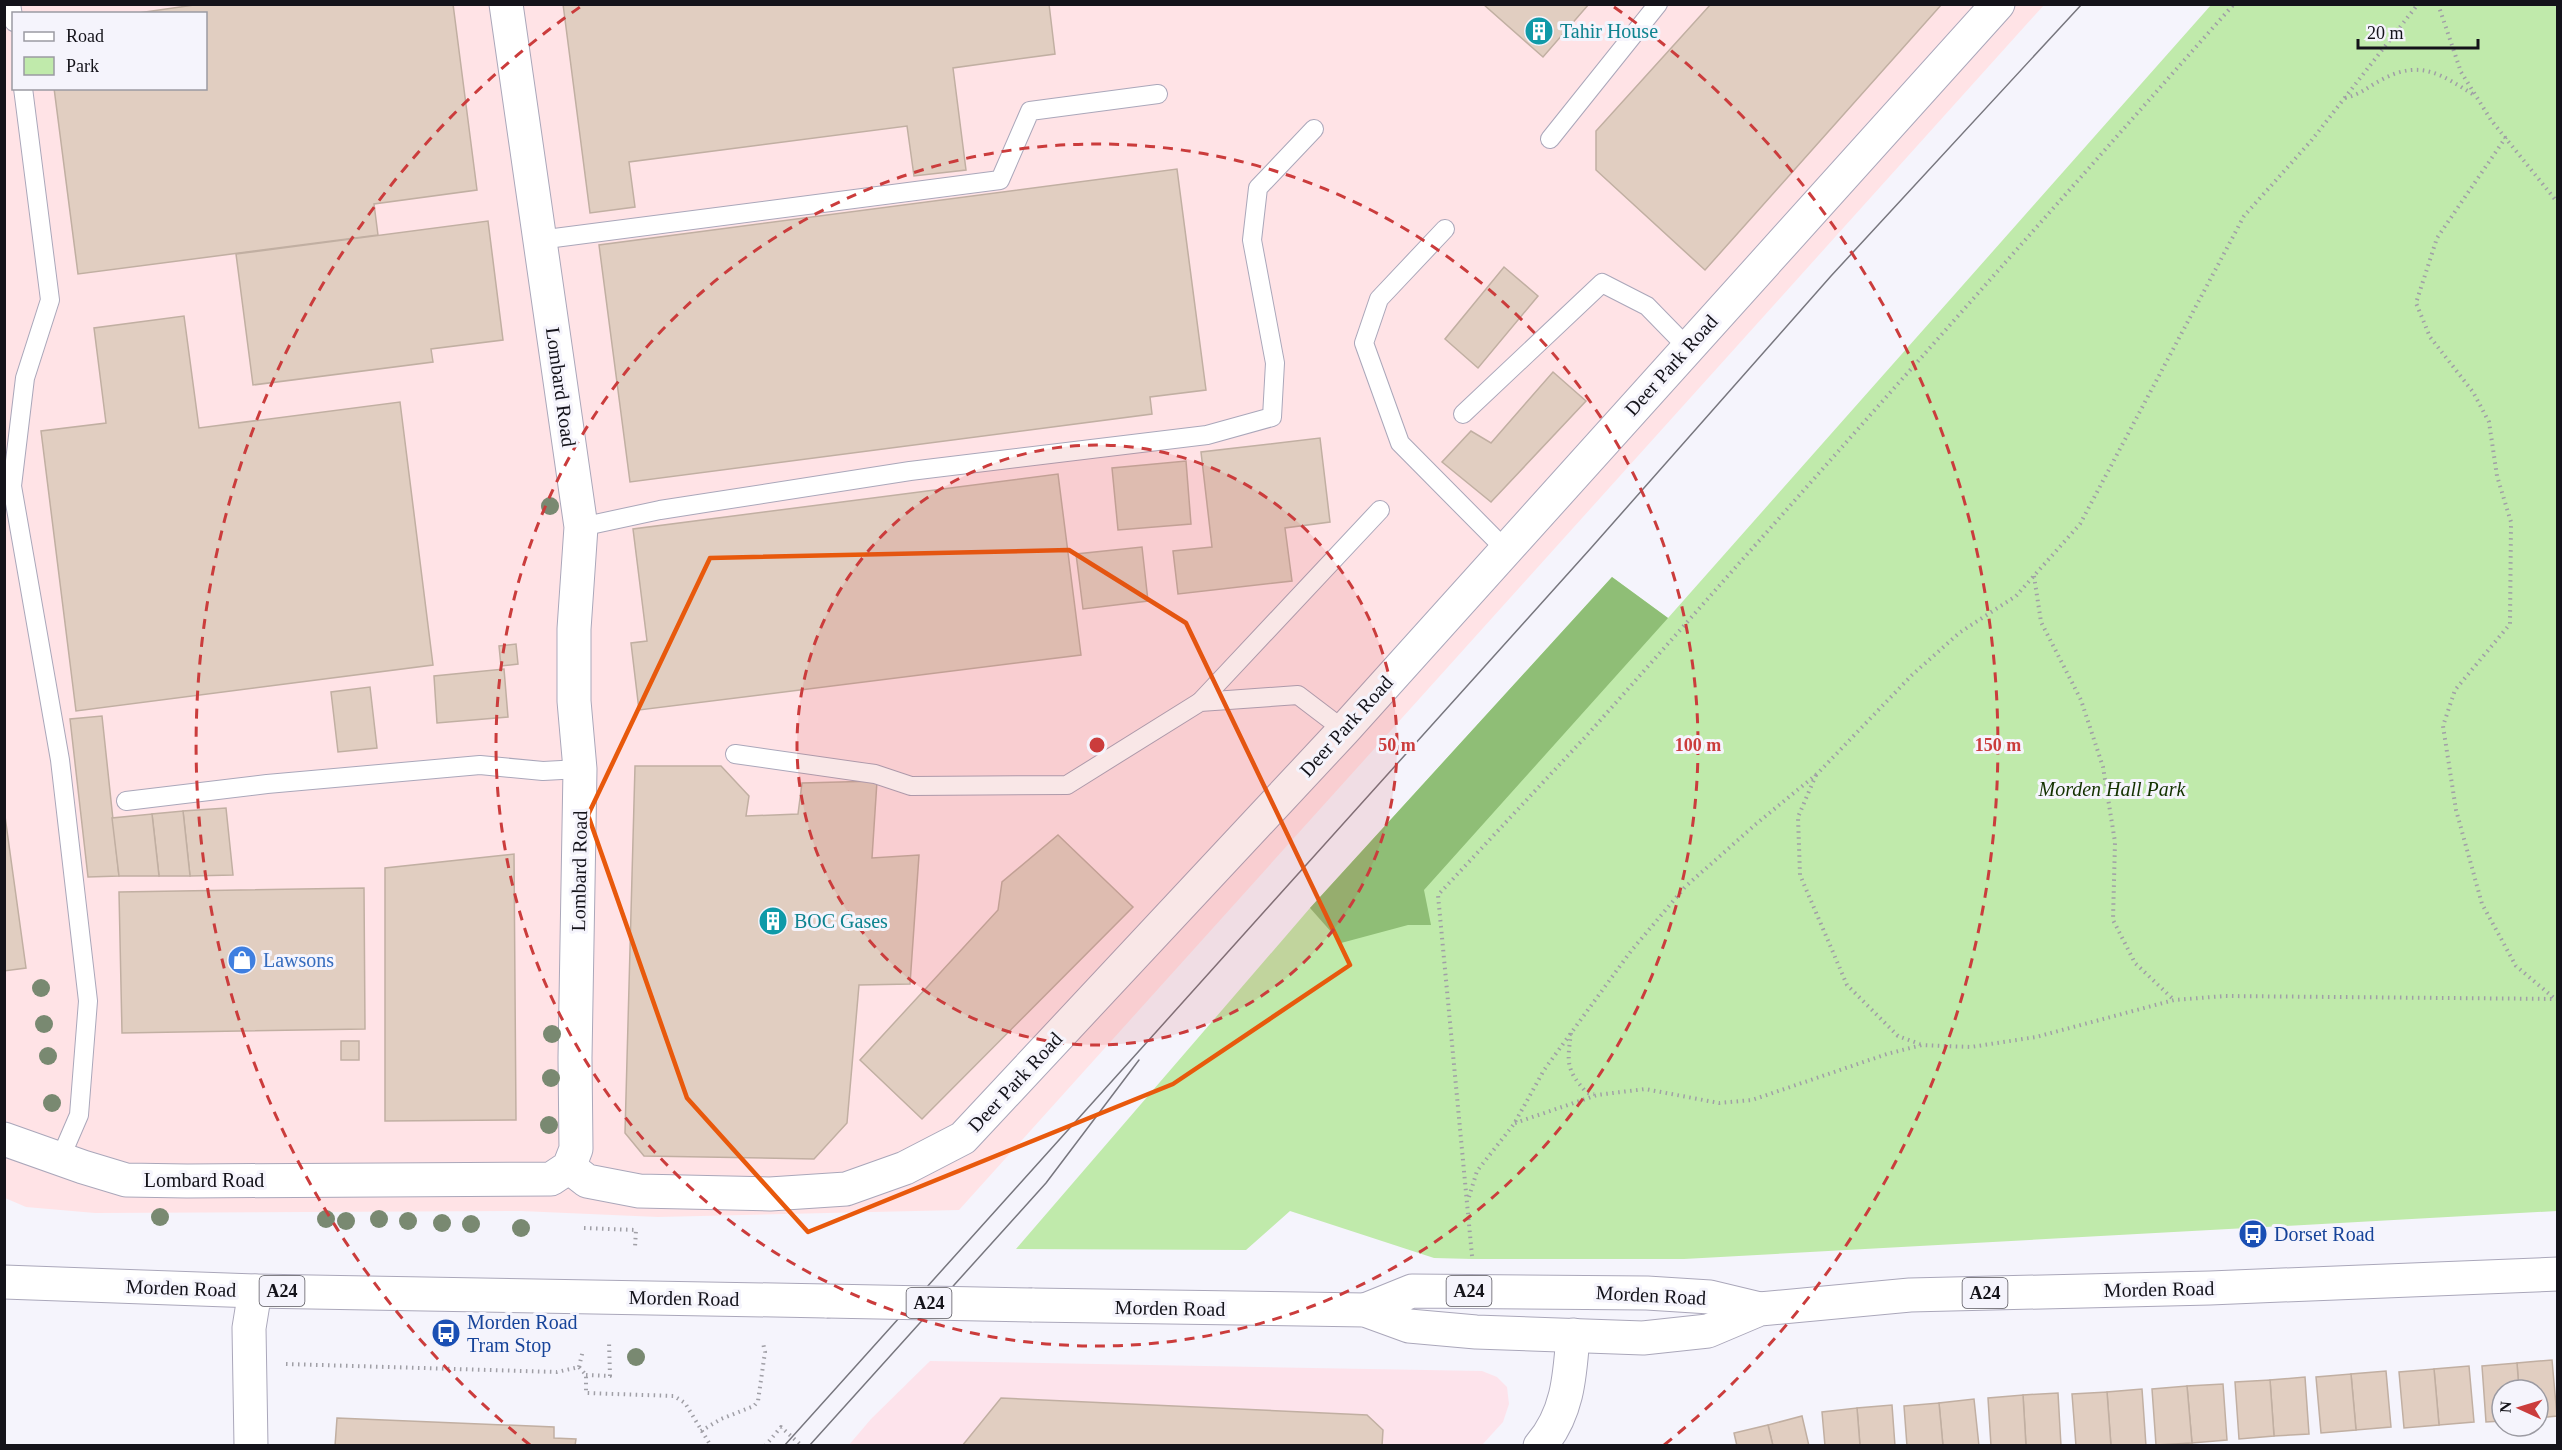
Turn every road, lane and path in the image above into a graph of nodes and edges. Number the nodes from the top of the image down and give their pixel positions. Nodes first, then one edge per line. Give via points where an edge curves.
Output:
1 (506, 4) edge
2 (1658, 4) edge
3 (1998, 4) edge
4 (2234, 4) edge
5 (2418, 4) edge
6 (2438, 4) edge
7 (23, 90) edge
8 (1158, 94) dead end
9 (2477, 97) junction
10 (2344, 98) junction
11 (1314, 129) dead end
12 (2506, 137) junction
13 (1550, 139) dead end
14 (2558, 203) edge
15 (1445, 229) dead end
16 (540, 240) junction
17 (1687, 347) junction
18 (1463, 414) dead end
19 (1380, 510) dead end
20 (581, 527) junction
21 (1506, 550) junction
22 (2034, 575) junction
23 (1200, 702) junction
24 (1344, 729) junction
25 (735, 754) dead end
26 (580, 769) junction
27 (1817, 774) junction
28 (126, 801) dead end
29 (2556, 999) edge
30 (2174, 1000) junction
31 (1572, 1032) junction
32 (1923, 1045) junction
33 (1597, 1095) junction
34 (1514, 1124) junction
35 (4, 1139) edge
36 (60, 1159) junction
37 (569, 1167) junction
38 (1468, 1200) junction
39 (584, 1228) dead end
40 (635, 1247) dead end
41 (2558, 1274) edge
42 (4, 1282) edge
43 (255, 1291) junction
44 (1472, 1291) junction
45 (1760, 1309) junction
46 (1365, 1310) junction
47 (1573, 1335) junction
48 (609, 1341) dead end
49 (763, 1343) dead end
50 (582, 1350) dead end
51 (279, 1364) dead end
52 (579, 1367) junction
53 (586, 1375) junction
54 (701, 1431) junction
55 (252, 1446) edge
56 (711, 1446) edge
57 (765, 1446) edge
58 (802, 1446) edge
59 (1540, 1446) edge

1 - 16 main road, Lombard Road
2 - 13 lane
3 - 17 main road, Deer Park Road
4 - 38 path via 1589,733 1438,895
5 - 10 path
6 - 9 path via 2461,72
7 - 36 lane via 50,300 25,378 12,486 60,760 88,1001 79,1115
8 - 16 lane via 1030,111 1000,180
9 - 10 path via 2445,76 2426,69 2408,69 2383,79 2364,93
9 - 12 path
10 - 22 path via 2244,216 2079,524
11 - 20 lane via 1258,188 1252,240 1275,363 1272,417 1207,435 899,473 660,510
12 - 14 path
12 - 29 path via 2437,238 2416,303 2430,337 2473,392 2489,422 2497,476 2511,522 2510,624 2455,690 2443,726 2456,810 2482,904 2516,966
15 - 21 lane via 1379,299 1365,343 1400,443
16 - 20 main road, Lombard Road
17 - 18 lane via 1647,306 1602,283
17 - 21 main road, Deer Park Road
19 - 23 lane
20 - 26 main road, Lombard Road via 574,629 574,701
21 - 24 main road, Deer Park Road
22 - 27 path via 2016,596 1959,633 1911,675
22 - 30 path via 2041,622 2081,700 2103,767 2115,842 2113,920 2134,963
23 - 24 lane via 1298,695
23 - 25 lane via 1067,785 911,786 875,774
24 - 37 main road, Deer Park Road via 963,1138 906,1168 846,1189 770,1194 639,1191 587,1181
26 - 28 lane via 543,771 480,765
26 - 37 main road, Lombard Road via 576,1149
27 - 31 path via 1685,888 1631,951
27 - 32 path via 1798,817 1800,874 1847,985 1898,1036
29 - 30 path via 2225,996
30 - 32 path via 2036,1037 1971,1047
31 - 33 path via 1568,1058 1572,1078 1587,1094
31 - 34 path via 1544,1070
32 - 33 path via 1752,1100 1719,1103 1645,1089
33 - 34 path
34 - 38 path via 1478,1171
35 - 36 main road, Lombard Road
36 - 37 main road, Lombard Road via 126,1179 187,1181 551,1179
38 - 44 path
39 - 40 path via 636,1230
41 - 45 main road, Morden Road / A24 via 1910,1295
42 - 43 main road, Morden Road / A24
43 - 46 main road, Morden Road / A24, bridge
43 - 55 main road via 249,1328
44 - 45 main road, Morden Road / A24 via 1647,1293 1710,1297
44 - 46 main road, Morden Road / A24 via 1412,1291
45 - 47 main road, Morden Road / A24 via 1708,1331 1643,1338
46 - 47 main road, Morden Road / A24 via 1409,1326
47 - 59 main road via 1570,1381 1561,1412
48 - 53 path via 610,1376
49 - 54 path via 758,1401
50 - 52 path
51 - 52 path via 557,1372
52 - 53 path
53 - 54 path via 586,1393 674,1396 685,1402
54 - 56 path
57 - 58 path via 782,1427

